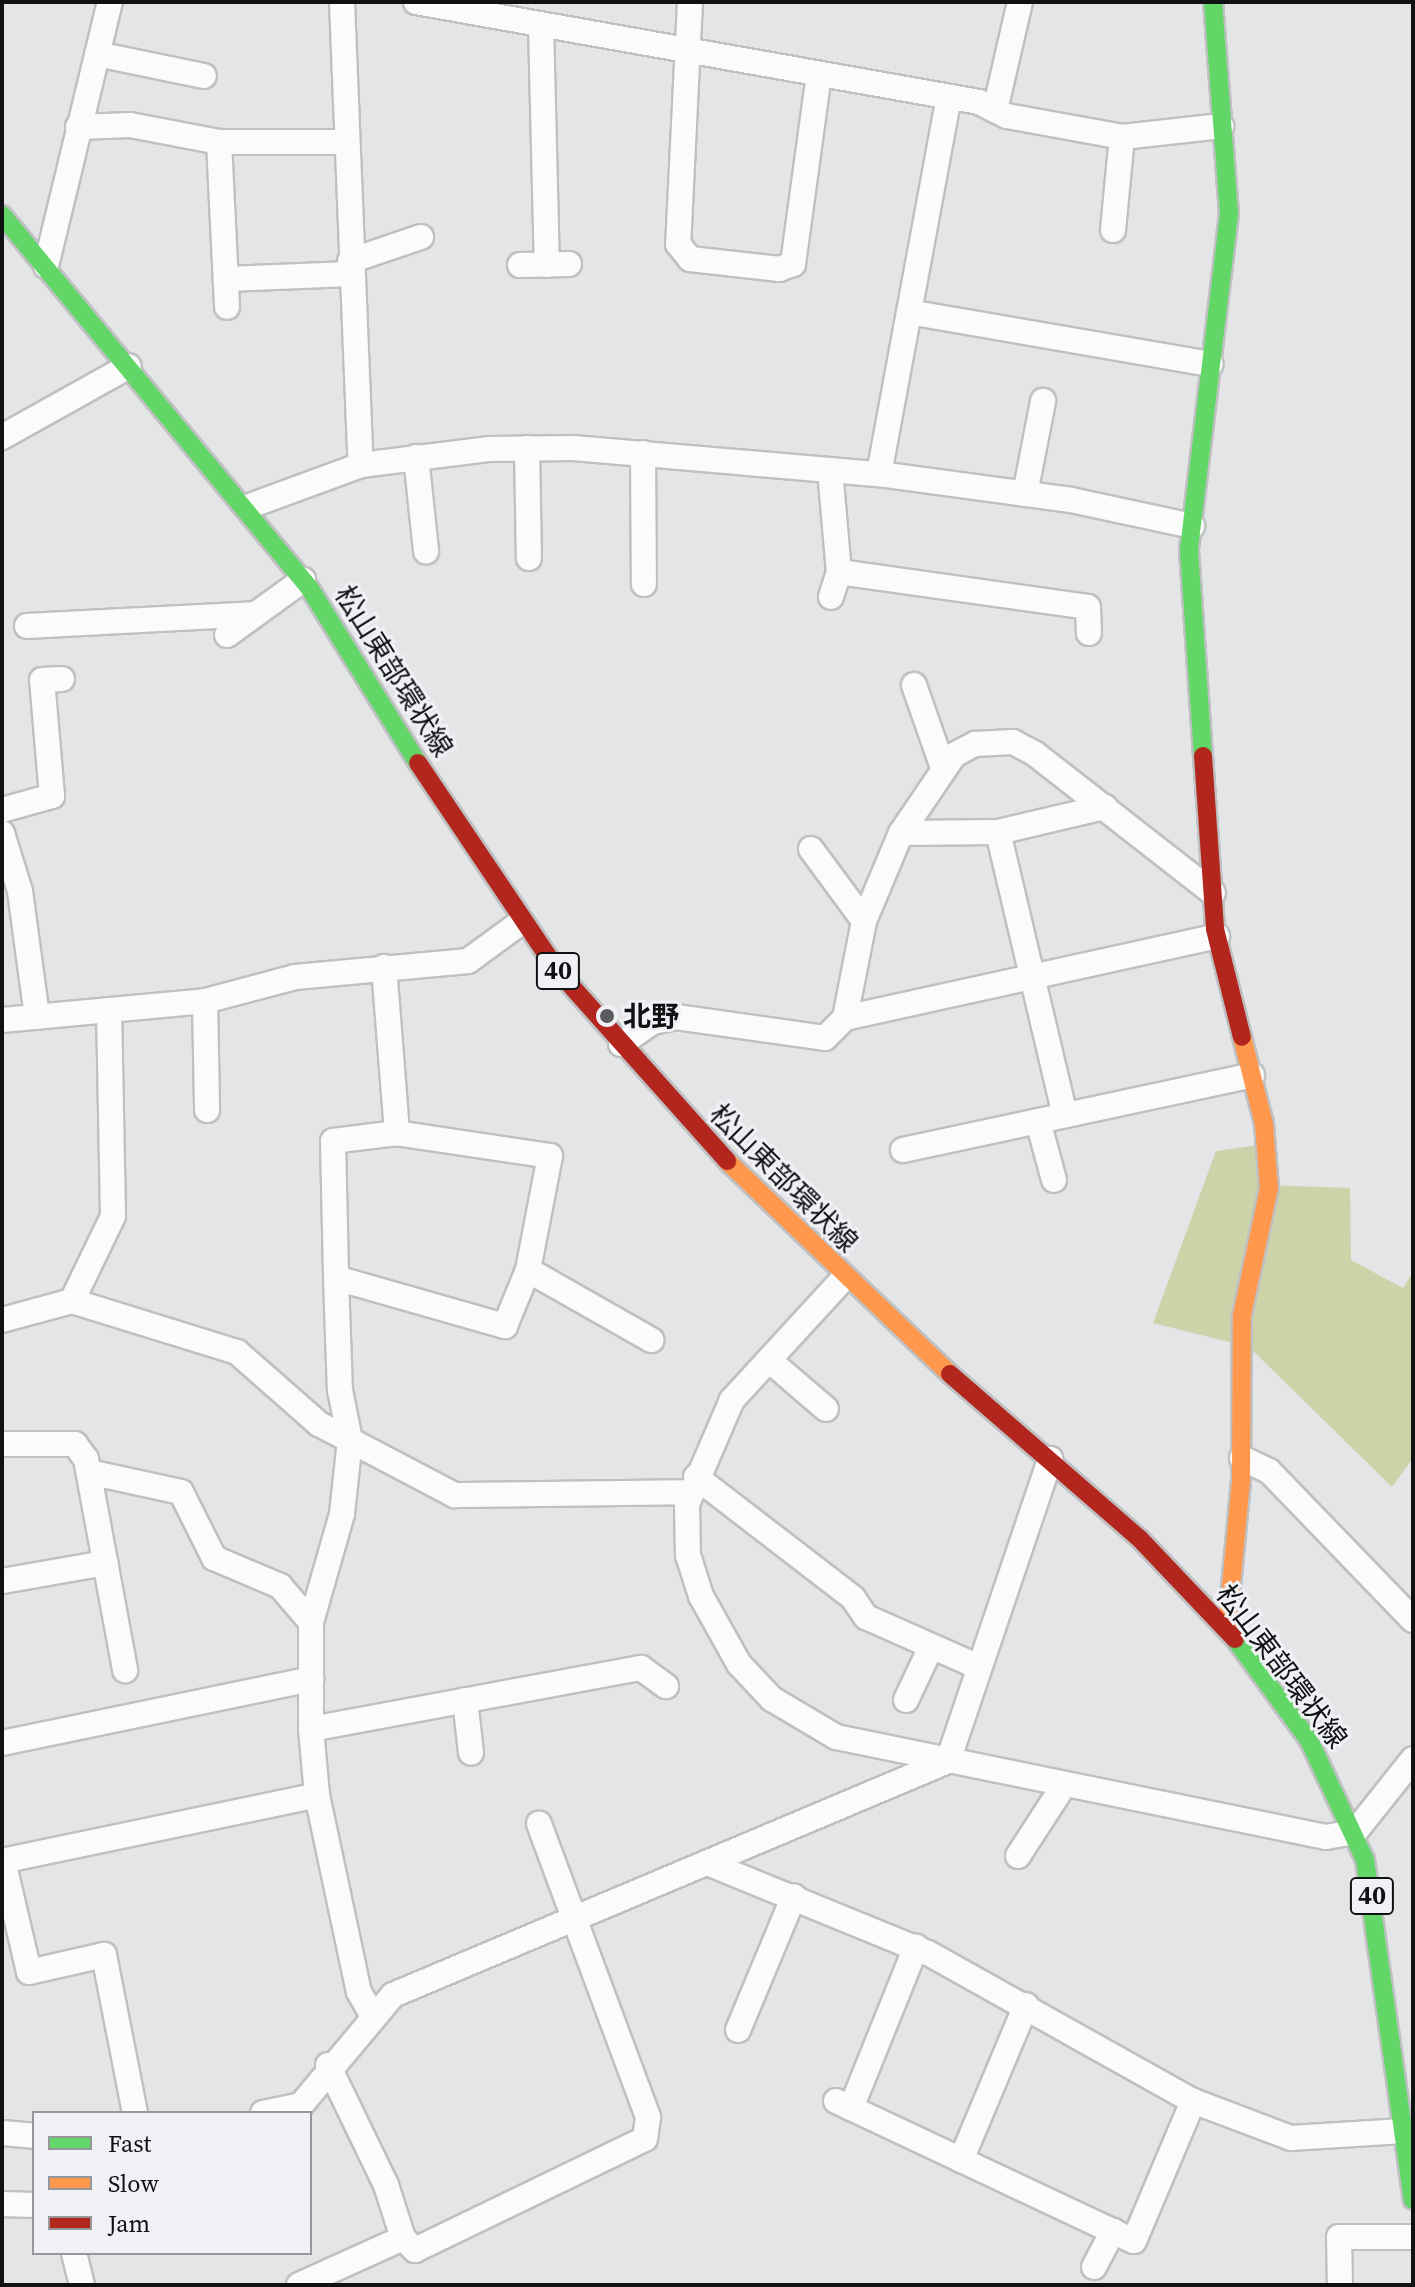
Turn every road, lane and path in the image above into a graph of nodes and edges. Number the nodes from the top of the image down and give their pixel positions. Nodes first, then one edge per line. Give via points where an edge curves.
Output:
1 (110, 2) edge
2 (342, 2) edge
3 (416, 2) edge
4 (690, 2) edge
5 (1020, 2) edge
6 (1213, 2) edge
7 (531, 16) edge
8 (683, 50) junction
9 (97, 54) junction
10 (819, 74) junction
11 (204, 76) dead end
12 (949, 97) junction
13 (995, 110) junction
14 (1221, 126) junction
15 (78, 127) junction
16 (1122, 137) junction
17 (219, 142) junction
18 (346, 142) junction
19 (2, 215) edge
20 (1113, 230) dead end
21 (421, 237) dead end
22 (520, 265) dead end
23 (46, 266) junction
24 (350, 268) junction
25 (227, 279) junction
26 (227, 307) dead end
27 (909, 312) junction
28 (1211, 364) junction
29 (129, 366) junction
30 (1043, 401) dead end
31 (2, 437) edge
32 (527, 448) junction
33 (643, 453) junction
34 (416, 457) junction
35 (361, 465) junction
36 (830, 470) junction
37 (879, 474) junction
38 (1025, 494) junction
39 (247, 507) junction
40 (1192, 526) junction
41 (426, 551) dead end
42 (529, 558) dead end
43 (839, 572) junction
44 (303, 580) junction
45 (644, 584) dead end
46 (831, 597) dead end
47 (254, 614) junction
48 (27, 626) dead end
49 (1089, 633) dead end
50 (227, 635) dead end
51 (62, 679) dead end
52 (914, 685) dead end
53 (943, 768) junction
54 (1105, 807) junction
55 (2, 810) edge
56 (998, 832) junction
57 (2, 833) edge
58 (901, 833) junction
59 (811, 849) dead end
60 (1213, 893) junction
61 (864, 921) junction
62 (520, 923) junction
63 (1217, 936) junction
64 (384, 967) junction
65 (1030, 974) junction
66 (205, 1001) junction
67 (109, 1010) junction
68 (37, 1017) junction
69 (845, 1018) junction
70 (2, 1020) edge
71 (621, 1044) junction
72 (1252, 1075) junction
73 (207, 1110) dead end
74 (1065, 1115) junction
75 (1038, 1121) junction
76 (397, 1133) junction
77 (903, 1150) dead end
78 (1054, 1180) dead end
79 (528, 1270) junction
80 (336, 1278) junction
81 (844, 1278) junction
82 (72, 1301) junction
83 (2, 1320) edge
84 (651, 1340) dead end
85 (769, 1360) junction
86 (826, 1409) dead end
87 (350, 1440) junction
88 (2, 1444) edge
89 (1242, 1458) junction
90 (1050, 1459) junction
91 (89, 1472) junction
92 (694, 1484) junction
93 (105, 1563) junction
94 (2, 1581) edge
95 (1413, 1620) edge
96 (311, 1622) junction
97 (1227, 1629) junction
98 (931, 1647) junction
99 (979, 1667) junction
100 (125, 1670) dead end
101 (311, 1679) junction
102 (666, 1686) dead end
103 (465, 1700) junction
104 (906, 1700) dead end
105 (311, 1729) junction
106 (2, 1743) edge
107 (471, 1753) dead end
108 (1413, 1759) edge
109 (948, 1761) junction
110 (1064, 1785) junction
111 (317, 1795) junction
112 (539, 1824) dead end
113 (1355, 1832) junction
114 (1018, 1856) dead end
115 (2, 1861) edge
116 (712, 1865) junction
117 (794, 1896) junction
118 (570, 1922) junction
119 (916, 1947) junction
120 (1026, 2005) junction
121 (371, 2013) junction
122 (738, 2030) dead end
123 (328, 2065) junction
124 (1193, 2101) junction
125 (135, 2111) edge
126 (272, 2111) edge
127 (1403, 2131) junction
128 (2, 2133) edge
129 (32, 2136) edge
130 (961, 2160) junction
131 (1413, 2200) edge
132 (2, 2204) edge
133 (32, 2205) edge
134 (1113, 2231) junction
135 (1413, 2237) edge
136 (403, 2238) junction
137 (74, 2255) edge
138 (1094, 2267) dead end
139 (82, 2285) edge
140 (299, 2285) edge
141 (1340, 2285) edge

1 - 9 street
2 - 18 street
3 - 7 street
4 - 8 street
5 - 13 street
6 - 14 main road
7 - 8 street
7 - 22 street via 558,265
8 - 10 street
8 - 10 street via 678,244 690,259 779,269 793,264
9 - 11 street
9 - 15 street
10 - 12 street
12 - 13 street
12 - 27 street
13 - 16 street
14 - 16 street
14 - 28 main road via 1229,214
15 - 17 street via 130,125
15 - 23 street
16 - 20 street
17 - 18 street
17 - 25 street via 218,228
18 - 24 street
19 - 23 main road, 松山東部環状線 / 40
21 - 24 street
23 - 29 main road, 松山東部環状線 / 40
24 - 25 street
24 - 35 street
25 - 26 street
27 - 28 street
27 - 37 street
28 - 40 main road
29 - 31 street
29 - 39 main road, 松山東部環状線 / 40
30 - 38 street
32 - 33 street
32 - 34 street
32 - 42 street
33 - 36 street
33 - 45 street
34 - 35 street
34 - 41 street
35 - 39 street
36 - 37 street
36 - 43 street
37 - 38 street
38 - 40 street
39 - 44 main road, 松山東部環状線 / 40
40 - 60 main road
43 - 46 street
43 - 49 street via 1088,607
44 - 47 street
44 - 62 main road, 松山東部環状線 / 40
47 - 48 street
47 - 50 street
51 - 55 street via 42,680 52,796
52 - 53 street
53 - 54 street via 975,744 1013,742
53 - 58 street
54 - 56 street
54 - 60 street
56 - 58 street
56 - 65 street
57 - 68 street via 20,891
58 - 61 street
59 - 61 street
60 - 63 main road
61 - 69 street
62 - 64 street via 468,961
62 - 71 main road, 松山東部環状線 / 40
63 - 65 street
63 - 72 main road
64 - 66 street via 295,977
64 - 76 street
65 - 69 street
65 - 74 street
66 - 67 street
66 - 73 street
67 - 68 street
67 - 82 street via 113,1216
68 - 70 street
69 - 71 street via 825,1038 807,1038 676,1017 653,1022
71 - 81 main road, 松山東部環状線 / 40
72 - 74 street
72 - 89 main road via 1269,1188 1242,1315
74 - 75 street
75 - 77 street
75 - 78 street
76 - 79 street via 550,1156
76 - 80 street via 333,1141
79 - 80 street via 505,1326
79 - 84 street
80 - 87 street
81 - 85 street
81 - 90 main road, 松山東部環状線 / 40
82 - 83 street
82 - 87 street via 237,1352 304,1414
85 - 86 street
85 - 92 street via 732,1400
87 - 92 street via 473,1499
87 - 96 street via 342,1514
88 - 91 street via 75,1444
89 - 95 street via 1269,1471
89 - 97 main road
90 - 97 main road, 松山東部環状線 / 40
90 - 99 street
91 - 93 street
91 - 96 street via 181,1492 214,1558 280,1586
92 - 98 street via 853,1598 866,1617
92 - 109 street via 685,1528 701,1596 739,1664 772,1699 836,1737
93 - 94 street
93 - 100 street
96 - 101 street
97 - 113 main road, 松山東部環状線 / 40 via 1309,1740
98 - 99 street
98 - 104 street
99 - 109 street
101 - 105 street
101 - 106 street
102 - 103 street via 641,1668
103 - 105 street
103 - 107 street
105 - 111 street
108 - 113 street
109 - 110 street
109 - 116 street
110 - 113 street via 1298,1834
110 - 114 street
111 - 115 street
111 - 121 street via 359,1992
112 - 118 street
113 - 127 main road, 松山東部環状線 / 40 via 1373,1904
115 - 125 street via 29,1972 104,1955
116 - 117 street
116 - 118 street
117 - 119 street
117 - 122 street
118 - 121 street via 393,1995
118 - 136 street via 648,2117 645,2139 415,2250
119 - 120 street
119 - 130 street via 844,2105
120 - 124 street
120 - 130 street
121 - 123 street
123 - 126 street via 301,2105
123 - 136 street via 386,2185
124 - 127 street via 1291,2138
124 - 134 street via 1134,2241
127 - 131 main road, 松山東部環状線 / 40
128 - 129 street
130 - 134 street
132 - 133 street
134 - 138 street
135 - 141 street via 1339,2237
136 - 140 street
137 - 139 street

